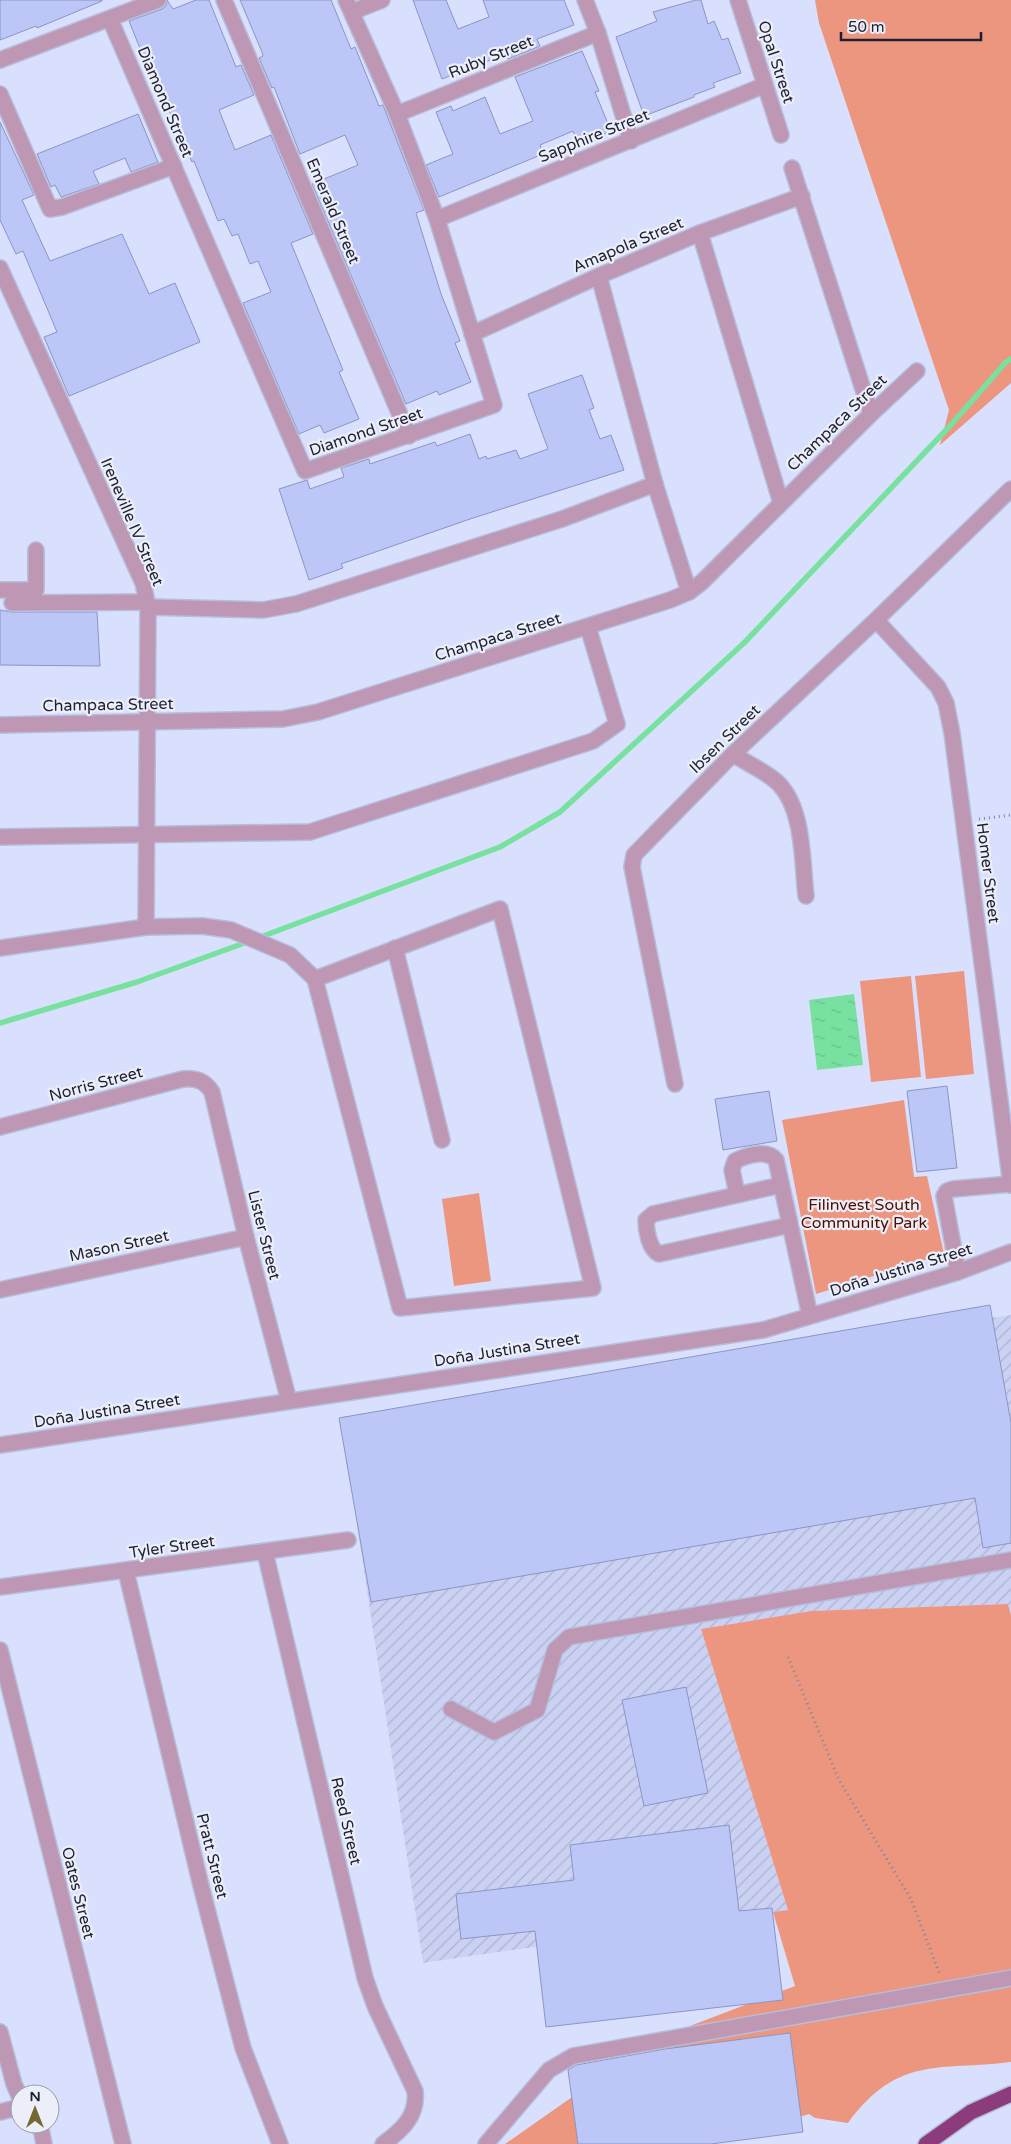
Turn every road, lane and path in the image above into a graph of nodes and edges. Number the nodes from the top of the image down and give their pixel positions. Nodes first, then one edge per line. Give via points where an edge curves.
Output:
1 (158, 0) edge
2 (224, 0) edge
3 (382, 0) edge
4 (585, 0) edge
5 (738, 0) edge
6 (349, 6) edge
7 (110, 19) junction
8 (598, 33) junction
9 (0, 60) edge
10 (765, 85) junction
11 (0, 94) edge
12 (397, 114) junction
13 (781, 135) dead end
14 (631, 140) junction
15 (174, 166) junction
16 (792, 168) dead end
17 (802, 196) junction
18 (437, 219) junction
19 (700, 233) junction
20 (0, 268) edge
21 (599, 276) junction
22 (5, 292) edge
23 (472, 334) junction
24 (916, 371) dead end
25 (871, 414) junction
26 (409, 436) junction
27 (655, 484) junction
28 (1010, 492) edge
29 (781, 503) junction
30 (36, 550) dead end
31 (0, 590) edge
32 (689, 592) junction
33 (12, 603) dead end
34 (147, 605) junction
35 (876, 620) junction
36 (588, 627) junction
37 (147, 722) junction
38 (0, 725) edge
39 (733, 754) junction
40 (1011, 815) edge
41 (964, 821) junction
42 (146, 835) junction
43 (0, 837) edge
44 (806, 896) dead end
45 (146, 927) junction
46 (0, 948) edge
47 (395, 948) junction
48 (314, 979) junction
49 (201, 1081) joint
50 (675, 1084) dead end
51 (0, 1127) edge
52 (442, 1140) dead end
53 (781, 1185) junction
54 (1011, 1185) edge
55 (737, 1194) junction
56 (790, 1225) junction
57 (246, 1237) junction
58 (1011, 1252) edge
59 (958, 1272) junction
60 (0, 1290) edge
61 (810, 1316) junction
62 (289, 1401) junction
63 (0, 1445) edge
64 (348, 1540) dead end
65 (264, 1552) junction
66 (1011, 1560) edge
67 (126, 1571) junction
68 (0, 1587) edge
69 (0, 1650) edge
70 (788, 1657) dead end
71 (451, 1709) dead end
72 (7, 1712) edge
73 (1011, 1978) edge
74 (946, 1990) junction
75 (0, 2034) edge
76 (14, 2084) edge
77 (1011, 2094) edge
78 (123, 2144) edge
79 (280, 2144) edge
80 (383, 2144) edge
81 (486, 2144) edge
82 (926, 2144) edge

1 - 7 street
2 - 26 street, Emerald Street
3 - 6 street
4 - 8 street
5 - 10 street, Opal Street
6 - 12 street, Diamond Street
7 - 9 street
7 - 15 street, Diamond Street
8 - 12 street, Ruby Street
8 - 14 street
10 - 13 street, Opal Street
10 - 14 street, Sapphire Street
11 - 15 street via 50,209
12 - 18 street, Diamond Street
14 - 18 street, Sapphire Street
15 - 26 street, Diamond Street via 305,471
16 - 17 street
17 - 19 street, Amapola Street
17 - 25 street
18 - 23 street, Diamond Street
19 - 21 street, Amapola Street
19 - 29 street
20 - 22 street, Ireneville IV Street
21 - 23 street, Amapola Street
21 - 27 street
22 - 34 street, Ireneville IV Street via 143,583
23 - 26 street, Diamond Street via 494,405
24 - 25 street, Champaca Street
25 - 29 street, Champaca Street
27 - 32 street
27 - 34 street via 562,519 296,604 263,610
28 - 35 street, Ibsen Street
29 - 32 street, Champaca Street
30 - 31 street via 36,590
32 - 36 street, Champaca Street
33 - 34 street
34 - 37 street, Ireneville IV Street
35 - 39 street, Ibsen Street
35 - 41 street, Homer Street via 938,687 946,703
36 - 37 street, Champaca Street via 318,712 283,719
36 - 42 street via 617,724 593,741 310,832
37 - 38 street, Champaca Street
37 - 42 street, Ireneville IV Street
39 - 44 street via 778,783 791,800 798,822
39 - 50 street, Ibsen Street via 638,851 632,861
40 - 41 path
41 - 54 street, Homer Street
42 - 43 street
42 - 45 street, Ireneville IV Street
45 - 46 street
45 - 48 street via 202,926 231,930 290,955
47 - 48 street
47 - 48 street via 500,909 593,1288 400,1308
47 - 52 street
49 - 51 street, Norris Street via 184,1079
49 - 57 street, Lister Street via 212,1092
53 - 55 street
53 - 55 street via 776,1160 763,1154 740,1159 732,1165
53 - 56 street
54 - 59 street via 947,1191 944,1196
55 - 56 street via 649,1216 646,1225 652,1249 659,1254
56 - 61 street
57 - 60 street, Mason Street
57 - 62 street, Lister Street
58 - 59 street, Doña Justina Street
59 - 61 street, Doña Justina Street
61 - 62 street, Doña Justina Street via 764,1330
62 - 63 street, Doña Justina Street
64 - 65 street, Tyler Street
65 - 67 street, Tyler Street
65 - 80 street, Reed Street via 365,1978 415,2091 411,2117
66 - 71 street via 569,1636 555,1650 537,1710 494,1732
67 - 68 street, Tyler Street
67 - 79 street, Pratt Street via 242,2048
69 - 72 street, Oates Street
70 - 74 path via 839,1780 911,1899
72 - 78 street, Oates Street
73 - 74 street
74 - 81 street via 573,2056 549,2070
75 - 76 street
77 - 82 highway via 971,2112

